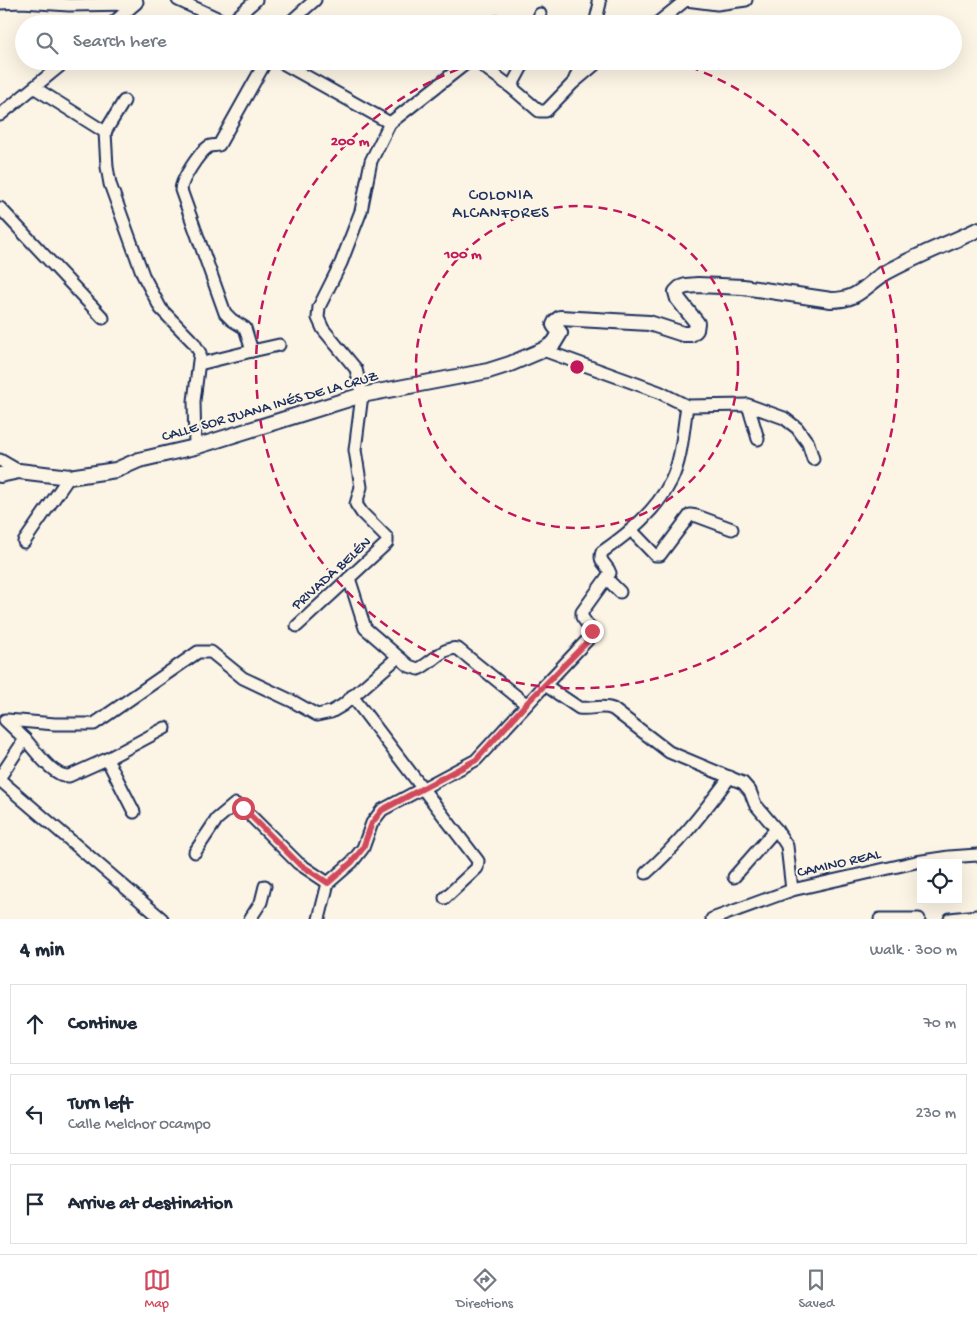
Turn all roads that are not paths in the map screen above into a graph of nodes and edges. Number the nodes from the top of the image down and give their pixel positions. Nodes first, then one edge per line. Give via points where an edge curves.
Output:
1 (178, 0) edge
2 (256, 0) edge
3 (315, 0) edge
4 (598, 0) edge
5 (746, 0) edge
6 (23, 1) edge
7 (137, 2) edge
8 (0, 3) edge
9 (122, 15) edge
10 (210, 15) edge
11 (239, 15) edge
12 (298, 15) edge
13 (597, 15) edge
14 (667, 15) edge
15 (56, 70) edge
16 (261, 70) edge
17 (295, 70) edge
18 (457, 70) edge
19 (488, 70) edge
20 (520, 70) edge
21 (578, 70) edge
22 (588, 70) edge
23 (573, 83) junction
24 (511, 87) junction
25 (35, 88) junction
26 (124, 101) dead end
27 (0, 115) edge
28 (390, 122) junction
29 (105, 132) junction
30 (0, 208) edge
31 (977, 230) edge
32 (103, 318) dead end
33 (279, 345) dead end
34 (543, 350) junction
35 (252, 351) junction
36 (199, 364) junction
37 (362, 395) junction
38 (748, 405) junction
39 (688, 406) junction
40 (758, 439) dead end
41 (194, 447) junction
42 (813, 459) dead end
43 (0, 460) edge
44 (19, 471) junction
45 (0, 476) edge
46 (69, 477) junction
47 (732, 529) dead end
48 (632, 531) junction
49 (24, 542) dead end
50 (349, 578) junction
51 (607, 579) junction
52 (620, 592) dead end
53 (297, 626) dead end
54 (398, 657) junction
55 (545, 685) junction
56 (352, 696) junction
57 (526, 704) junction
58 (4, 720) edge
59 (165, 728) dead end
60 (25, 739) junction
61 (107, 759) junction
62 (730, 777) junction
63 (0, 778) edge
64 (421, 788) junction
65 (134, 812) dead end
66 (776, 829) junction
67 (195, 852) dead end
68 (977, 855) edge
69 (646, 873) dead end
70 (734, 877) dead end
71 (328, 883) junction
72 (265, 886) dead end
73 (792, 890) junction
74 (445, 898) dead end
75 (977, 916) edge
76 (162, 919) edge
77 (250, 919) edge
78 (319, 919) edge
79 (712, 919) edge
80 (880, 919) edge
81 (919, 919) edge
82 (950, 919) edge

1 - 10 street
2 - 11 street
3 - 12 street
4 - 13 street
5 - 14 street via 717,4 686,0
6 - 7 street via 69,5
6 - 8 street
7 - 9 street
15 - 25 street
16 - 35 street via 219,145 206,148 181,185 225,313 245,328
17 - 28 street
18 - 28 street
19 - 24 street
20 - 24 street
21 - 23 street
22 - 23 street
23 - 24 street via 546,111 539,111
25 - 27 street
25 - 29 street
26 - 29 street
28 - 37 street via 371,161 361,211 341,263 319,307 318,318 323,329 356,369
29 - 36 street via 110,184 143,275 160,309 194,343 200,353
30 - 32 street
31 - 34 street via 885,274 855,296 843,300 698,284 676,292 697,323 691,334 649,323 560,318 554,325 559,337
33 - 35 street
34 - 37 street, CALLE SOR JUANA INÉS DE LA CRUZ via 488,371
34 - 39 street via 659,392
35 - 36 street
36 - 41 street via 194,401
37 - 41 street, CALLE SOR JUANA INÉS DE LA CRUZ
37 - 50 street, PRIVADA BELÉN via 355,450 361,487 356,504 387,538 387,543
38 - 39 street
38 - 40 street
38 - 42 street via 784,418 797,428 808,443
39 - 48 street via 671,480 661,498
41 - 46 street, CALLE SOR JUANA INÉS DE LA CRUZ via 139,460 116,470
43 - 44 street
44 - 45 street, CALLE SOR JUANA INÉS DE LA CRUZ
44 - 46 street, CALLE SOR JUANA INÉS DE LA CRUZ
46 - 49 street
47 - 48 street via 690,515 660,555 655,555
48 - 51 street via 602,552 601,560 610,573
50 - 53 street, PRIVADA BELÉN
50 - 54 street via 365,628
51 - 52 street
51 - 55 street via 582,612 592,635
54 - 56 street
54 - 57 street via 418,669 447,649 458,649
55 - 57 street
55 - 62 street via 579,708 606,706 613,709 669,752
56 - 58 street via 331,712 317,715 243,678 211,652 203,651 94,724
56 - 64 street
57 - 64 street via 476,760
58 - 60 street
59 - 61 street
60 - 61 street via 62,777
60 - 63 street
61 - 65 street
62 - 66 street via 743,783
62 - 69 street via 686,834
63 - 76 street
64 - 71 street via 382,810 372,823 363,848
64 - 74 street via 478,861 477,868
66 - 70 street
66 - 73 street via 787,846
67 - 71 street via 216,819 235,804 243,808 298,863
68 - 73 street, CAMINO REAL via 916,862
71 - 78 street
72 - 77 street via 261,902
73 - 79 street, CAMINO REAL
75 - 82 street
80 - 81 street

